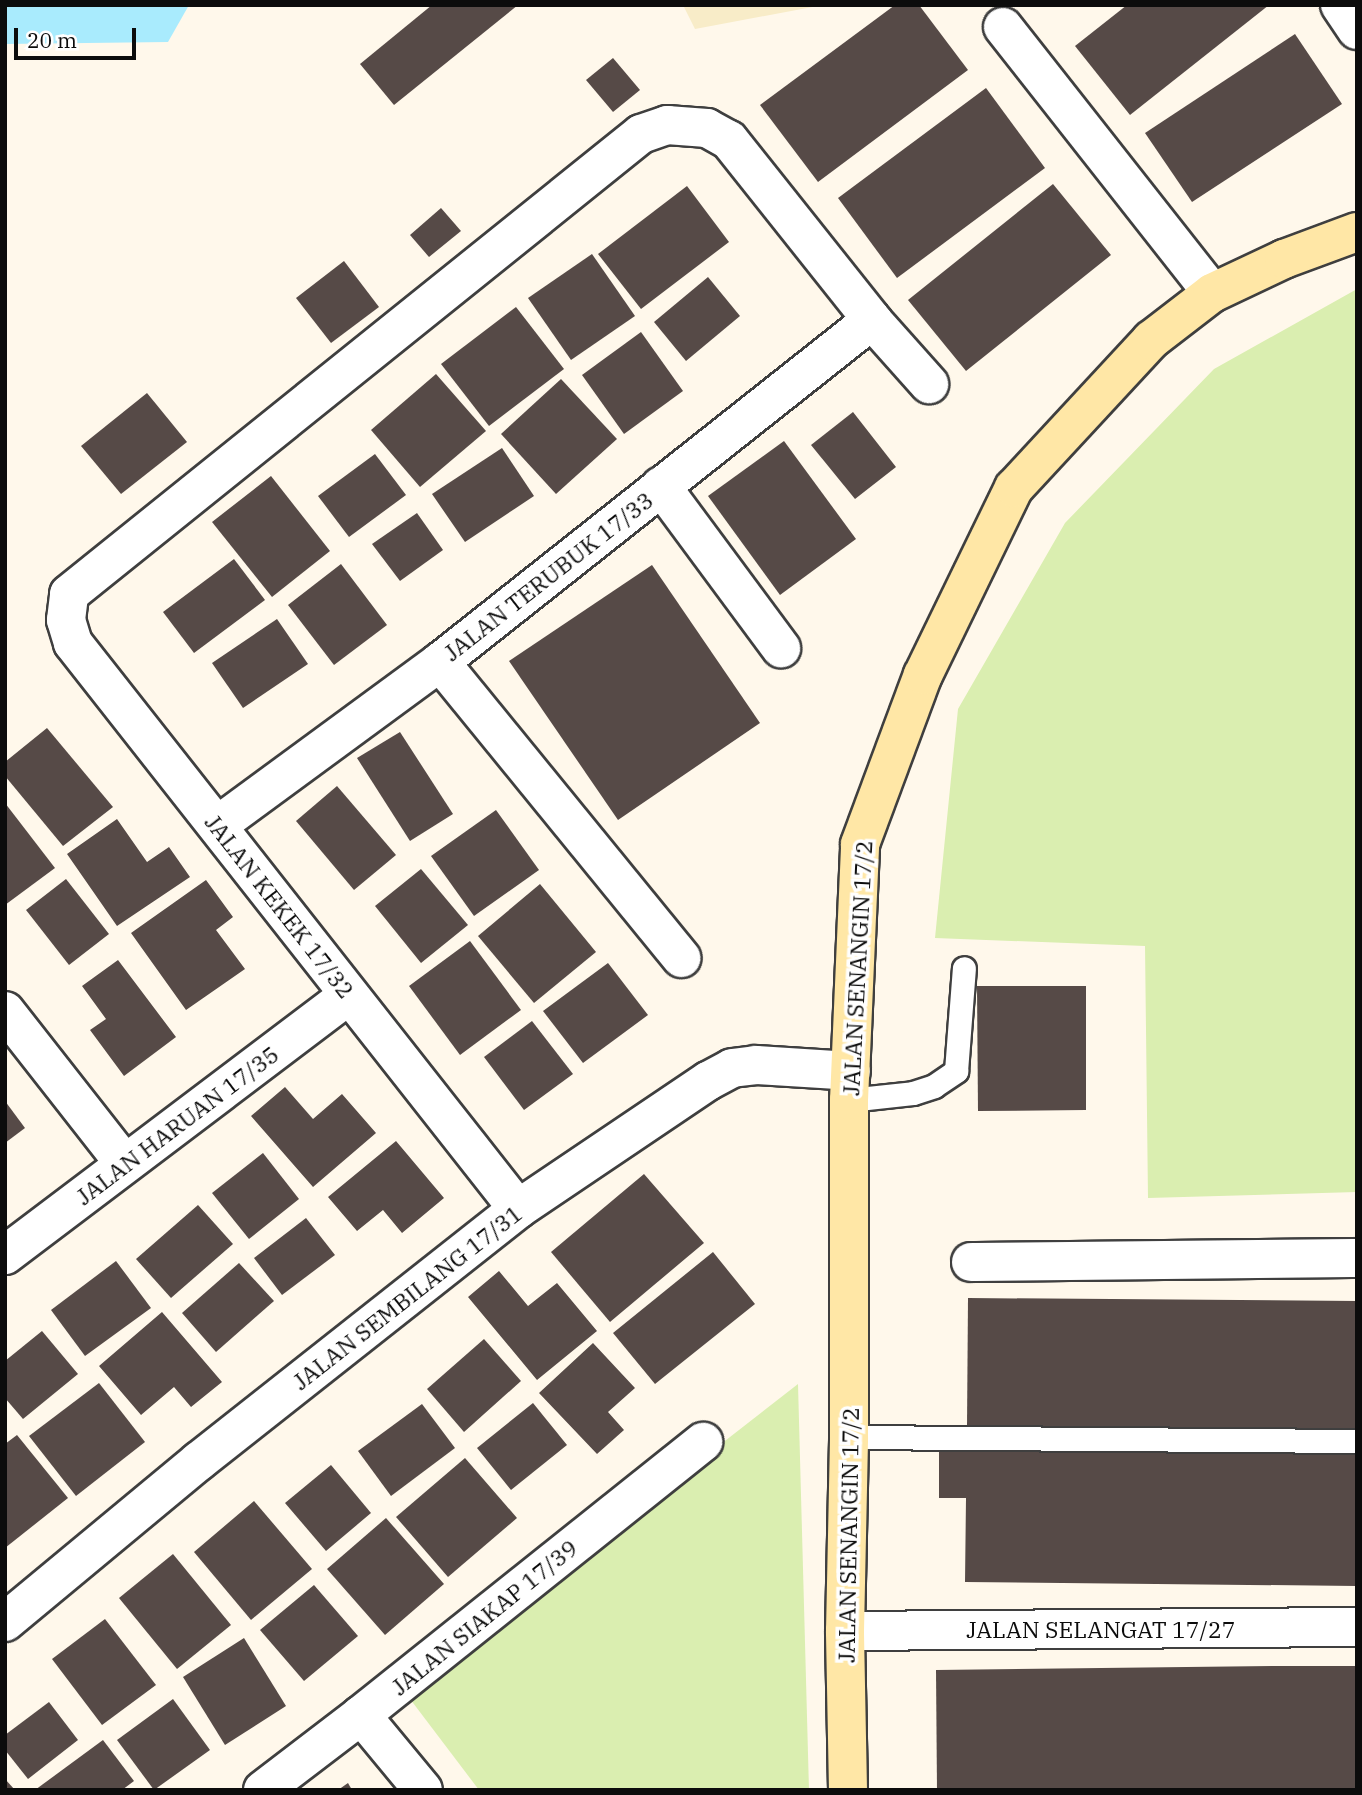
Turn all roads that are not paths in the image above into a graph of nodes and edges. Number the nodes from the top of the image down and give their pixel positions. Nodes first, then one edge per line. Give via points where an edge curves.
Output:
1 (1340, 5) edge
2 (1003, 27) dead end
3 (1357, 30) edge
4 (1357, 232) edge
5 (1212, 293) junction
6 (872, 320) junction
7 (929, 384) dead end
8 (661, 486) junction
9 (781, 648) dead end
10 (440, 662) junction
11 (218, 825) junction
12 (681, 958) dead end
13 (964, 968) dead end
14 (348, 996) junction
15 (5, 1011) edge
16 (850, 1085) junction
17 (125, 1164) junction
18 (518, 1209) junction
19 (5, 1255) edge
20 (1357, 1258) edge
21 (971, 1262) dead end
22 (849, 1437) junction
23 (1357, 1441) edge
24 (703, 1442) dead end
25 (5, 1622) edge
26 (1357, 1627) edge
27 (845, 1631) junction
28 (361, 1715) junction
29 (263, 1790) edge
30 (422, 1790) edge
31 (848, 1790) edge

1 - 3 street
2 - 5 street
4 - 5 street, JALAN SENANGIN 17/2
5 - 16 street, JALAN SENANGIN 17/2 via 1151,340 1014,488 923,675 860,844
6 - 7 street
6 - 8 street, JALAN TERUBUK 17/33
6 - 11 street, JALAN KEKEK 17/32 via 729,140 707,128 667,125 641,134 69,594 66,620 73,643
8 - 9 street
8 - 10 street, JALAN TERUBUK 17/33
10 - 11 street, JALAN TERUBUK 17/33
10 - 12 street
11 - 14 street, JALAN KEKEK 17/32
13 - 16 lane via 956,1071 913,1093
14 - 17 street, JALAN HARUAN 17/35
14 - 18 street, JALAN KEKEK 17/32
15 - 17 street
16 - 18 street, JALAN SEMBILANG 17/31 via 756,1065 732,1068
16 - 22 street, JALAN SENANGIN 17/2
17 - 19 street, JALAN HARUAN 17/35
18 - 25 street, JALAN SEMBILANG 17/31 via 199,1461
20 - 21 street
22 - 23 lane
22 - 27 street, JALAN SENANGIN 17/2
24 - 28 street, JALAN SIAKAP 17/39
26 - 27 street, JALAN SELANGAT 17/27
27 - 31 street, JALAN SENANGIN 17/2
28 - 29 street, JALAN SIAKAP 17/39
28 - 30 street

